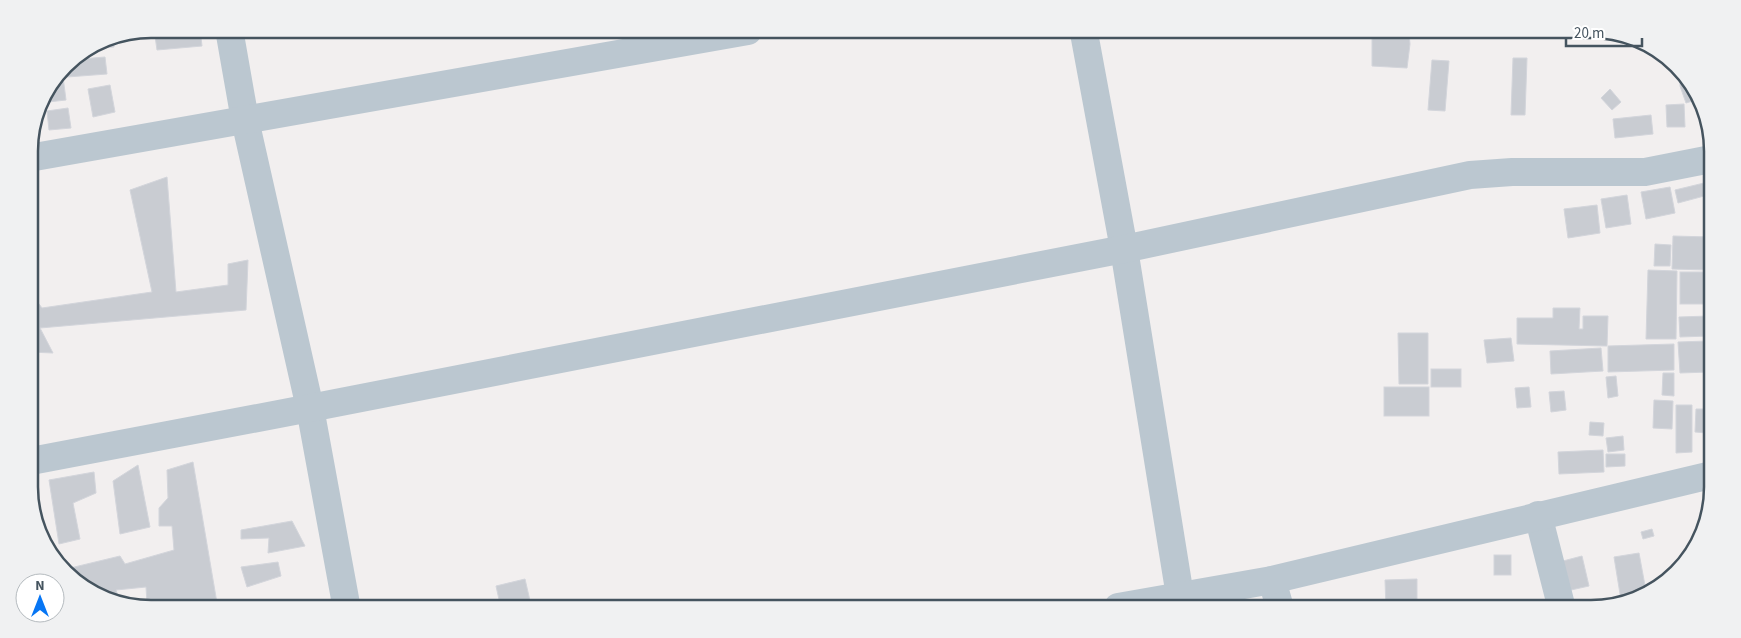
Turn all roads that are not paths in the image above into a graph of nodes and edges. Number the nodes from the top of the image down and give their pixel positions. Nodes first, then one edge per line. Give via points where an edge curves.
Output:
1 (231, 38) edge
2 (708, 38) edge
3 (1085, 38) edge
4 (245, 120) junction
5 (38, 156) edge
6 (1704, 160) edge
7 (1124, 249) junction
8 (310, 408) junction
9 (38, 460) edge
10 (1704, 477) edge
11 (1538, 515) junction
12 (1272, 580) junction
13 (1180, 596) junction
14 (345, 600) edge
15 (1157, 600) edge
16 (1278, 600) edge
17 (1560, 600) edge

1 - 4 street
2 - 4 street
3 - 7 street
4 - 5 street
4 - 8 street
6 - 7 street via 1645,172 1470,175
7 - 8 street
7 - 13 street
8 - 9 street
8 - 14 street
10 - 11 street
11 - 12 street
11 - 17 street
12 - 13 street
12 - 16 street
13 - 15 street

